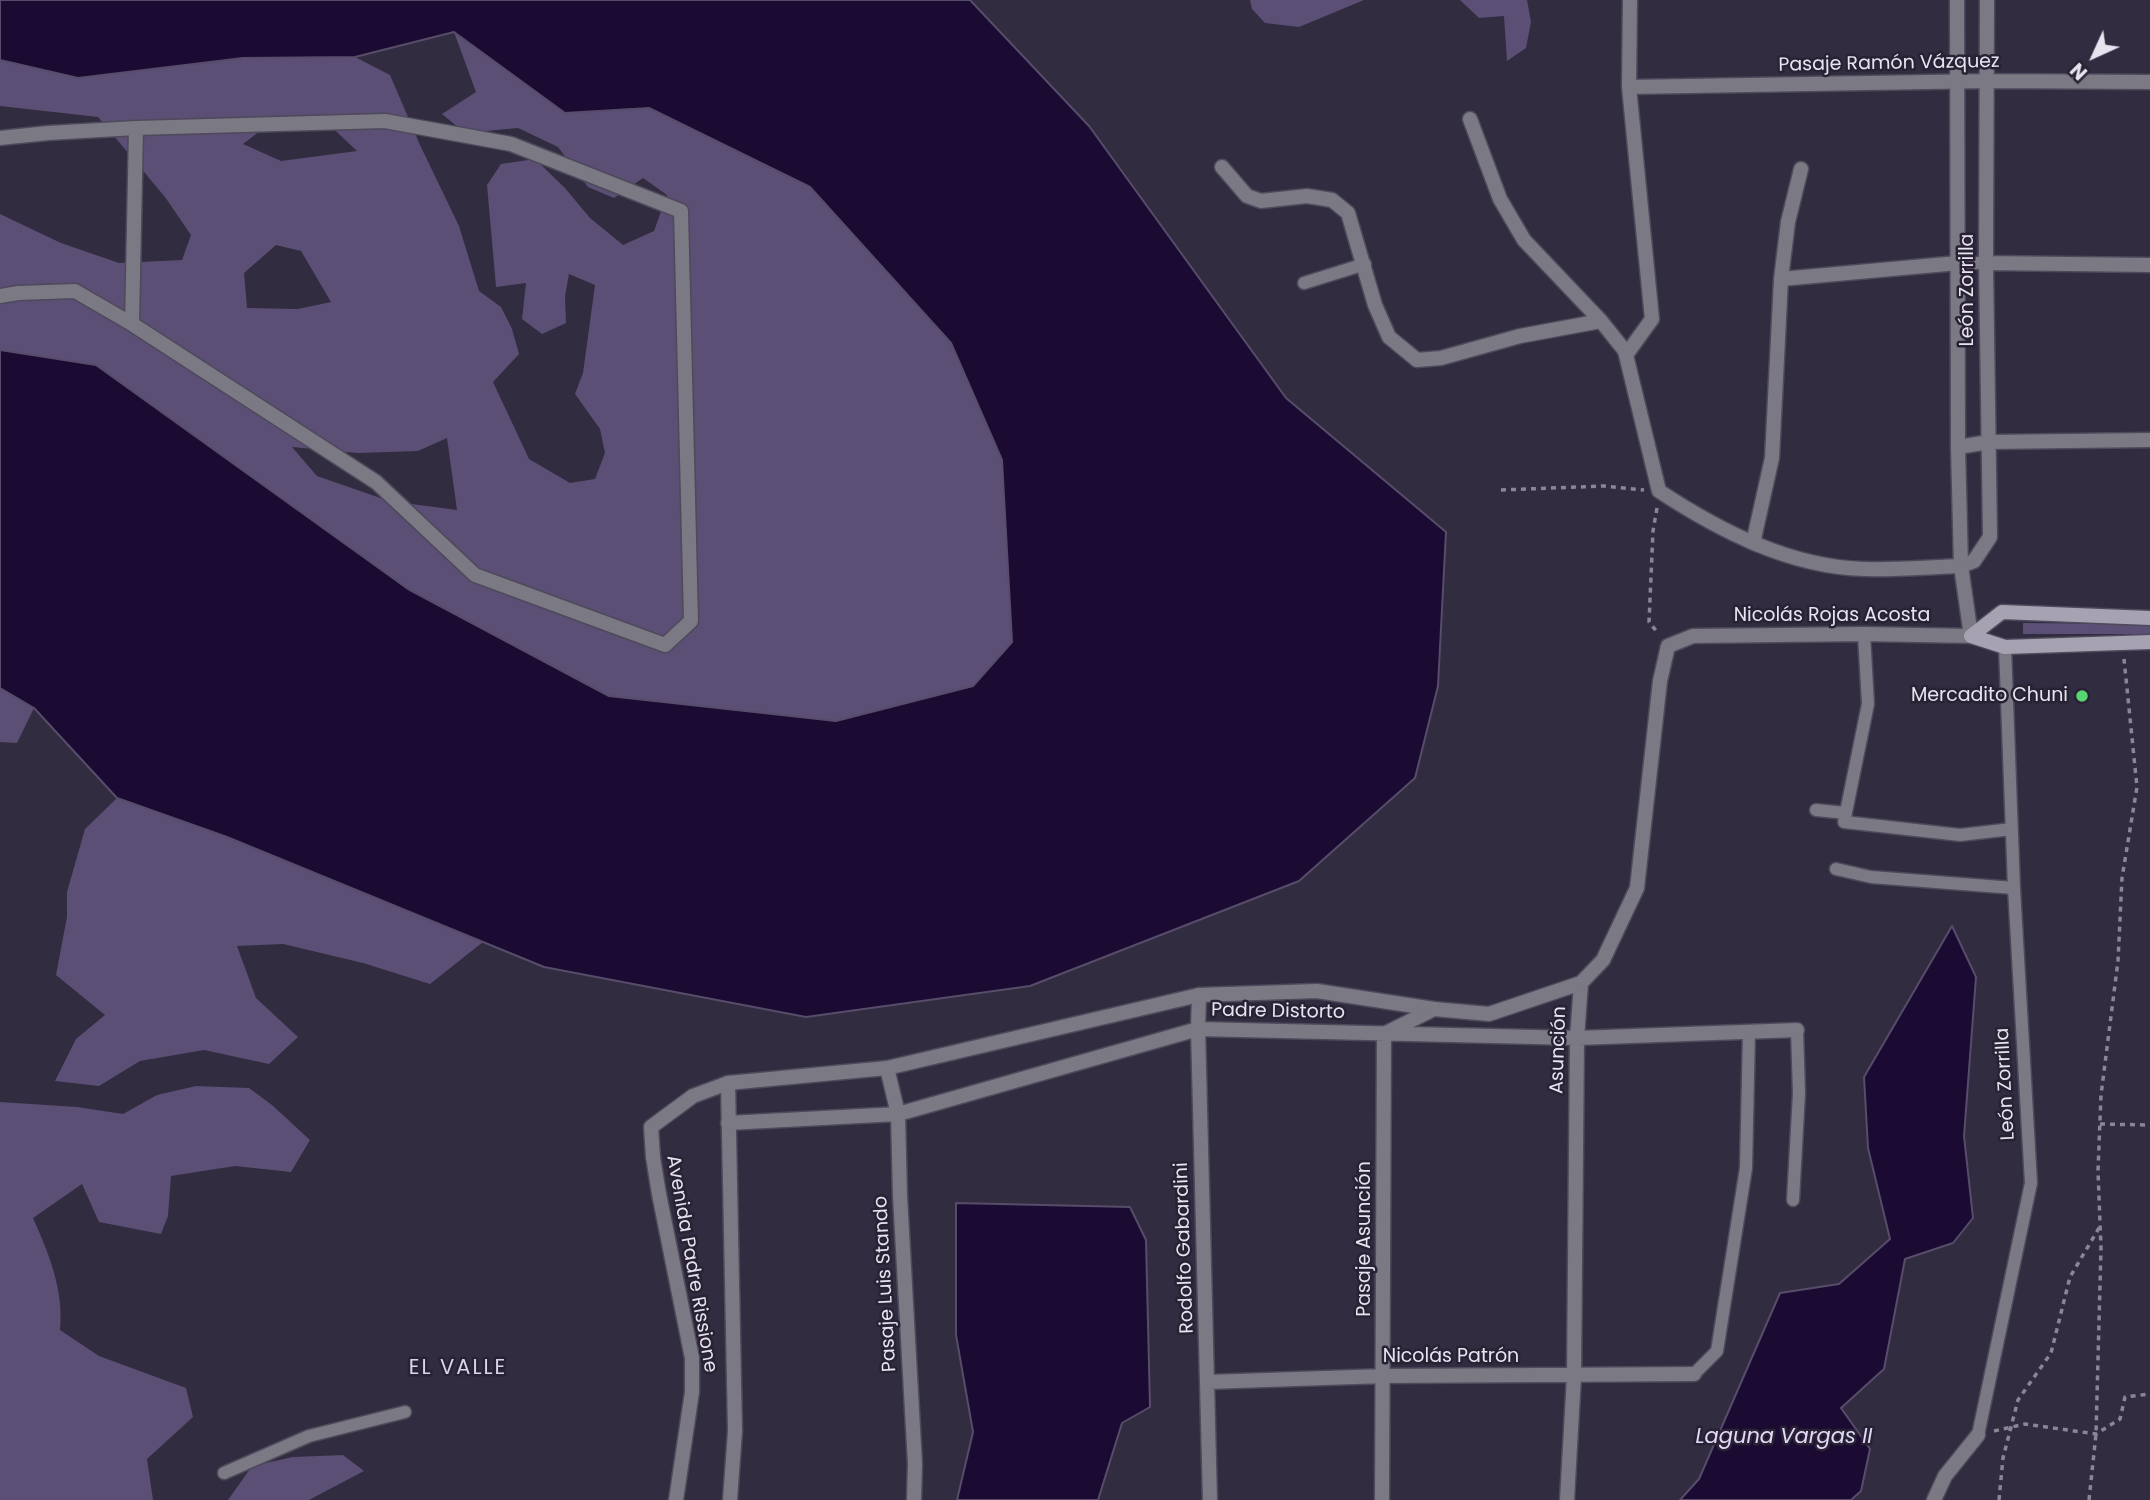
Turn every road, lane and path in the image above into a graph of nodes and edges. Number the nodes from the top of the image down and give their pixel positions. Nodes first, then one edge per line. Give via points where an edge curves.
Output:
1 (1630, 0) edge
2 (1957, 0) edge
3 (1987, 0) edge
4 (1987, 81) junction
5 (1957, 82) junction
6 (2150, 82) edge
7 (1629, 87) junction
8 (1470, 119) dead end
9 (136, 128) junction
10 (0, 138) edge
11 (1222, 167) dead end
12 (1801, 169) dead end
13 (1958, 262) junction
14 (1986, 262) junction
15 (1364, 264) junction
16 (2150, 265) edge
17 (1781, 279) junction
18 (1304, 283) dead end
19 (0, 296) edge
20 (1601, 321) junction
21 (132, 324) junction
22 (1626, 355) junction
23 (2150, 440) edge
24 (1989, 442) junction
25 (1958, 447) junction
26 (1502, 490) dead end
27 (1659, 491) junction
28 (1753, 543) junction
29 (1961, 566) junction
30 (2150, 618) edge
31 (1864, 634) junction
32 (1972, 636) junction
33 (2122, 642) junction
34 (2150, 642) edge
35 (1668, 646) junction
36 (2005, 647) junction
37 (1816, 810) dead end
38 (1846, 813) junction
39 (2012, 829) junction
40 (1836, 869) dead end
41 (2014, 888) junction
42 (1581, 983) junction
43 (1199, 995) junction
44 (1434, 1009) junction
45 (1198, 1029) junction
46 (1797, 1030) joint
47 (1749, 1031) junction
48 (1384, 1034) junction
49 (1577, 1038) junction
50 (887, 1068) junction
51 (728, 1083) junction
52 (693, 1096) joint
53 (898, 1114) junction
54 (728, 1123) junction
55 (2100, 1124) junction
56 (2150, 1125) edge
57 (1793, 1200) dead end
58 (2100, 1225) junction
59 (1694, 1374) joint
60 (1384, 1376) junction
61 (1574, 1376) junction
62 (1208, 1382) junction
63 (2150, 1394) edge
64 (405, 1412) dead end
65 (2010, 1426) junction
66 (2096, 1434) junction
67 (1978, 1435) junction
68 (224, 1473) dead end
69 (676, 1500) edge
70 (730, 1500) edge
71 (914, 1500) edge
72 (1210, 1500) edge
73 (1382, 1500) edge
74 (1567, 1500) edge
75 (1934, 1500) edge
76 (1999, 1500) edge
77 (2089, 1500) edge

1 - 7 street
2 - 5 street, León Zorrilla
3 - 4 street, León Zorrilla
4 - 5 street, Pasaje Ramón Vázquez
4 - 6 street, Pasaje Ramón Vázquez
4 - 14 street, León Zorrilla
5 - 7 street, Pasaje Ramón Vázquez
5 - 13 street, León Zorrilla
7 - 22 street via 1652,319
8 - 20 street via 1500,199 1524,240
9 - 10 street
9 - 21 street
9 - 21 street via 385,121 511,144 681,211 691,621 665,645 475,575 376,482
11 - 15 street via 1247,196 1261,201 1332,200 1348,213
12 - 17 street
13 - 14 lane
13 - 17 street
13 - 25 street, León Zorrilla
14 - 16 street
14 - 24 street, León Zorrilla
15 - 18 lane
15 - 20 street via 1389,337 1417,360
17 - 28 street via 1772,458
19 - 21 street via 75,291
20 - 22 street
22 - 27 street
23 - 24 street
24 - 25 street
24 - 29 street, León Zorrilla via 1990,537 1974,561
25 - 29 street, León Zorrilla
26 - 27 path via 1604,486
27 - 28 street
27 - 35 path via 1649,622
28 - 29 street via 1805,561 1862,569
29 - 32 street, León Zorrilla
30 - 32 main road via 2002,612
31 - 32 street, Nicolás Rojas Acosta
31 - 35 street, Nicolás Rojas Acosta via 1693,636
31 - 38 lane via 1868,704
32 - 36 main road
33 - 34 main road
33 - 36 main road
33 - 55 path via 2137,787 2122,878
35 - 42 street, Asunción via 1637,888 1603,961
36 - 39 lane, León Zorrilla
37 - 38 lane
38 - 39 lane via 1844,822 1960,835
39 - 41 lane, León Zorrilla
40 - 41 lane via 1871,877
41 - 67 lane, León Zorrilla via 2031,1183
42 - 44 street, Padre Distorto via 1489,1014
42 - 49 street, Asunción
43 - 44 street, Padre Distorto via 1317,991
43 - 45 street, Rodolfo Gabardini
43 - 50 street, Padre Distorto
44 - 48 street
45 - 48 street, Padre Distorto
45 - 53 street, Padre Distorto
45 - 62 street, Rodolfo Gabardini
46 - 47 street, Padre Distorto
46 - 57 lane
47 - 49 street, Padre Distorto
47 - 59 lane via 1746,1168 1717,1351
48 - 49 street, Padre Distorto
48 - 60 street, Pasaje Asunción
49 - 61 street, Asunción
50 - 51 street, Padre Distorto
50 - 53 street, Pasaje Luis Stando
51 - 52 street, Padre Distorto
51 - 54 street, Avenida Padre Rissione
52 - 69 street, Avenida Padre Rissione via 651,1127 659,1194 692,1358 692,1392
53 - 54 street, Padre Distorto
53 - 71 street, Pasaje Luis Stando
54 - 70 street, Avenida Padre Rissione via 735,1430
55 - 56 path
55 - 58 path
58 - 65 path via 2070,1277 2051,1353 2018,1400
58 - 66 path
59 - 61 street, Nicolás Patrón
60 - 61 street, Nicolás Patrón
60 - 62 street, Nicolás Patrón
60 - 73 street, Pasaje Asunción
61 - 74 street, Asunción
62 - 72 street, Rodolfo Gabardini
63 - 66 path via 2125,1397 2120,1419
64 - 68 lane via 309,1436
65 - 66 path
65 - 67 path
65 - 76 path
66 - 77 path
67 - 75 street, León Zorrilla via 1945,1476

